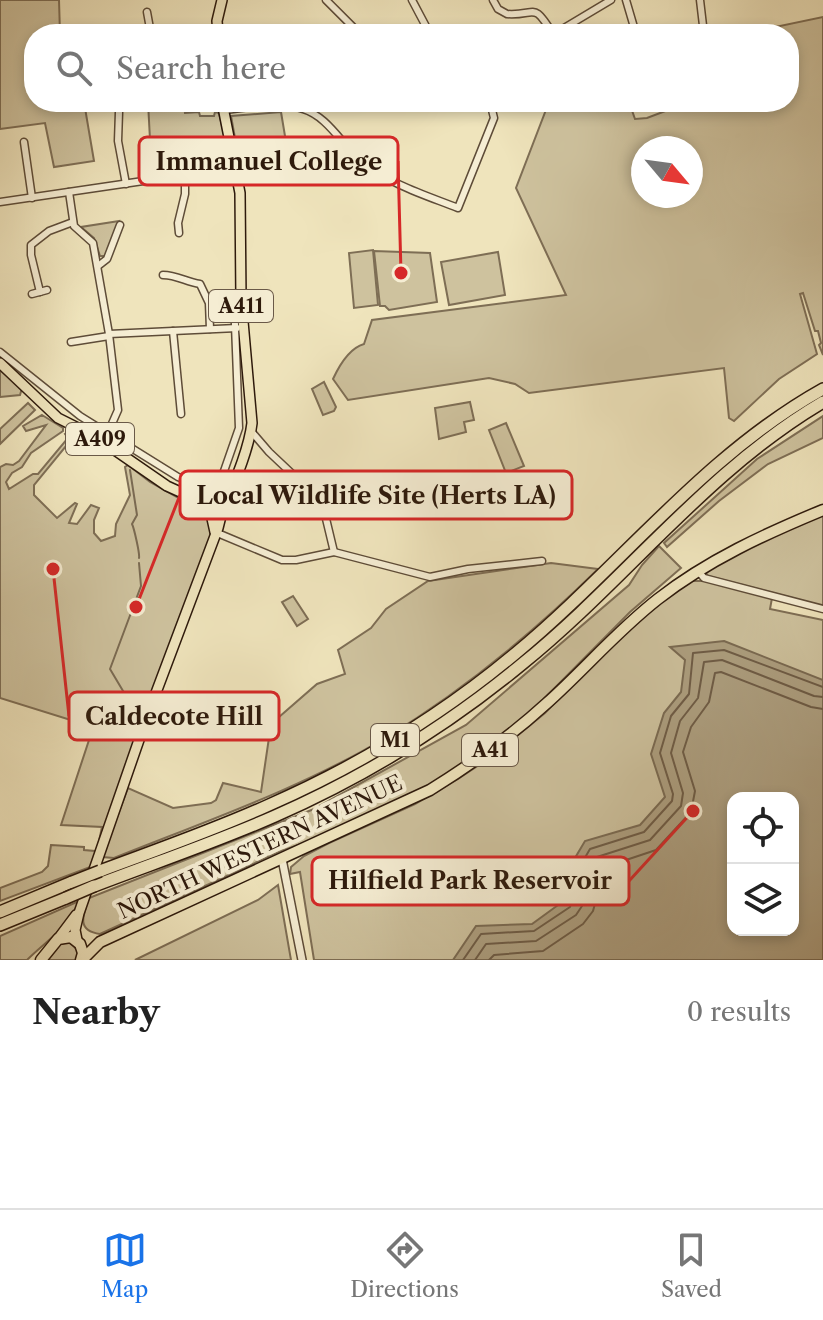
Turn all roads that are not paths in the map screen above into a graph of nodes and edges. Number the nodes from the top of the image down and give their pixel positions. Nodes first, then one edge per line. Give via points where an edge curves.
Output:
1 (222, 0) edge
2 (326, 0) edge
3 (412, 0) edge
4 (493, 0) edge
5 (611, 0) edge
6 (626, 0) edge
7 (700, 0) edge
8 (147, 12) dead end
9 (149, 24) edge
10 (217, 24) edge
11 (350, 24) edge
12 (425, 24) edge
13 (546, 24) edge
14 (571, 24) edge
15 (633, 24) edge
16 (703, 24) edge
17 (119, 112) dead end
18 (224, 112) edge
19 (311, 112) edge
20 (492, 112) edge
21 (24, 142) dead end
22 (237, 174) junction
23 (185, 178) junction
24 (126, 184) junction
25 (69, 192) junction
26 (32, 198) junction
27 (0, 202) edge
28 (73, 222) junction
29 (120, 225) dead end
30 (179, 233) dead end
31 (98, 266) junction
32 (163, 275) dead end
33 (40, 292) dead end
34 (234, 299) dead end
35 (239, 328) junction
36 (210, 329) junction
37 (173, 331) junction
38 (109, 335) junction
39 (71, 342) dead end
40 (0, 352) edge
41 (0, 363) edge
42 (823, 389) edge
43 (823, 402) edge
44 (181, 414) dead end
45 (251, 431) junction
46 (106, 437) junction
47 (214, 508) junction
48 (823, 510) edge
49 (215, 532) junction
50 (334, 552) junction
51 (542, 561) dead end
52 (698, 571) junction
53 (823, 609) edge
54 (282, 859) junction
55 (0, 912) edge
56 (79, 913) junction
57 (0, 925) edge
58 (58, 939) junction
59 (78, 941) junction
60 (100, 942) junction
61 (41, 960) edge
62 (82, 960) edge
63 (302, 960) edge

1 - 10 main road
2 - 11 street
3 - 12 street
4 - 13 street via 507,14 529,11
5 - 14 street
6 - 15 street
7 - 16 street
8 - 9 street
17 - 24 street
18 - 22 main road, A411
19 - 20 street via 374,171 458,208
21 - 26 street
22 - 23 street
22 - 35 main road, A411
23 - 24 street
23 - 30 street
24 - 25 street
25 - 26 street
25 - 28 street
26 - 27 street
28 - 31 street via 90,239
28 - 33 street via 33,242
29 - 31 street via 107,259
31 - 38 street
32 - 36 street via 200,284 209,303
34 - 35 street
35 - 36 street
35 - 45 main road, A411
35 - 46 street via 239,428 227,468 218,479 207,485 190,483
36 - 37 street
37 - 38 street
37 - 44 street
38 - 39 street
38 - 46 street via 118,410
40 - 46 street
41 - 46 main road, A409 via 58,418
42 - 55 highway, M1, bridge via 729,453 555,621 430,717 363,759 281,800
43 - 57 highway, M1, bridge via 736,463 563,630 437,727 299,805
45 - 47 main road, A411 via 232,485
45 - 50 street via 322,502
46 - 47 main road, A409 via 167,486
47 - 49 main road
48 - 52 highway, NORTH WESTERN AVENUE / A41
49 - 50 street via 282,560
49 - 56 main road
50 - 51 street via 430,577
52 - 53 street via 708,579
52 - 54 highway, NORTH WESTERN AVENUE / A41 via 633,619 550,701 468,767 407,802
54 - 60 highway, NORTH WESTERN AVENUE / A41
54 - 63 street
56 - 58 main road
56 - 59 main road
58 - 59 highway, NORTH WESTERN AVENUE
58 - 61 highway
59 - 60 highway, NORTH WESTERN AVENUE / A41
59 - 62 highway
60 - 62 highway, NORTH WESTERN AVENUE / A41

